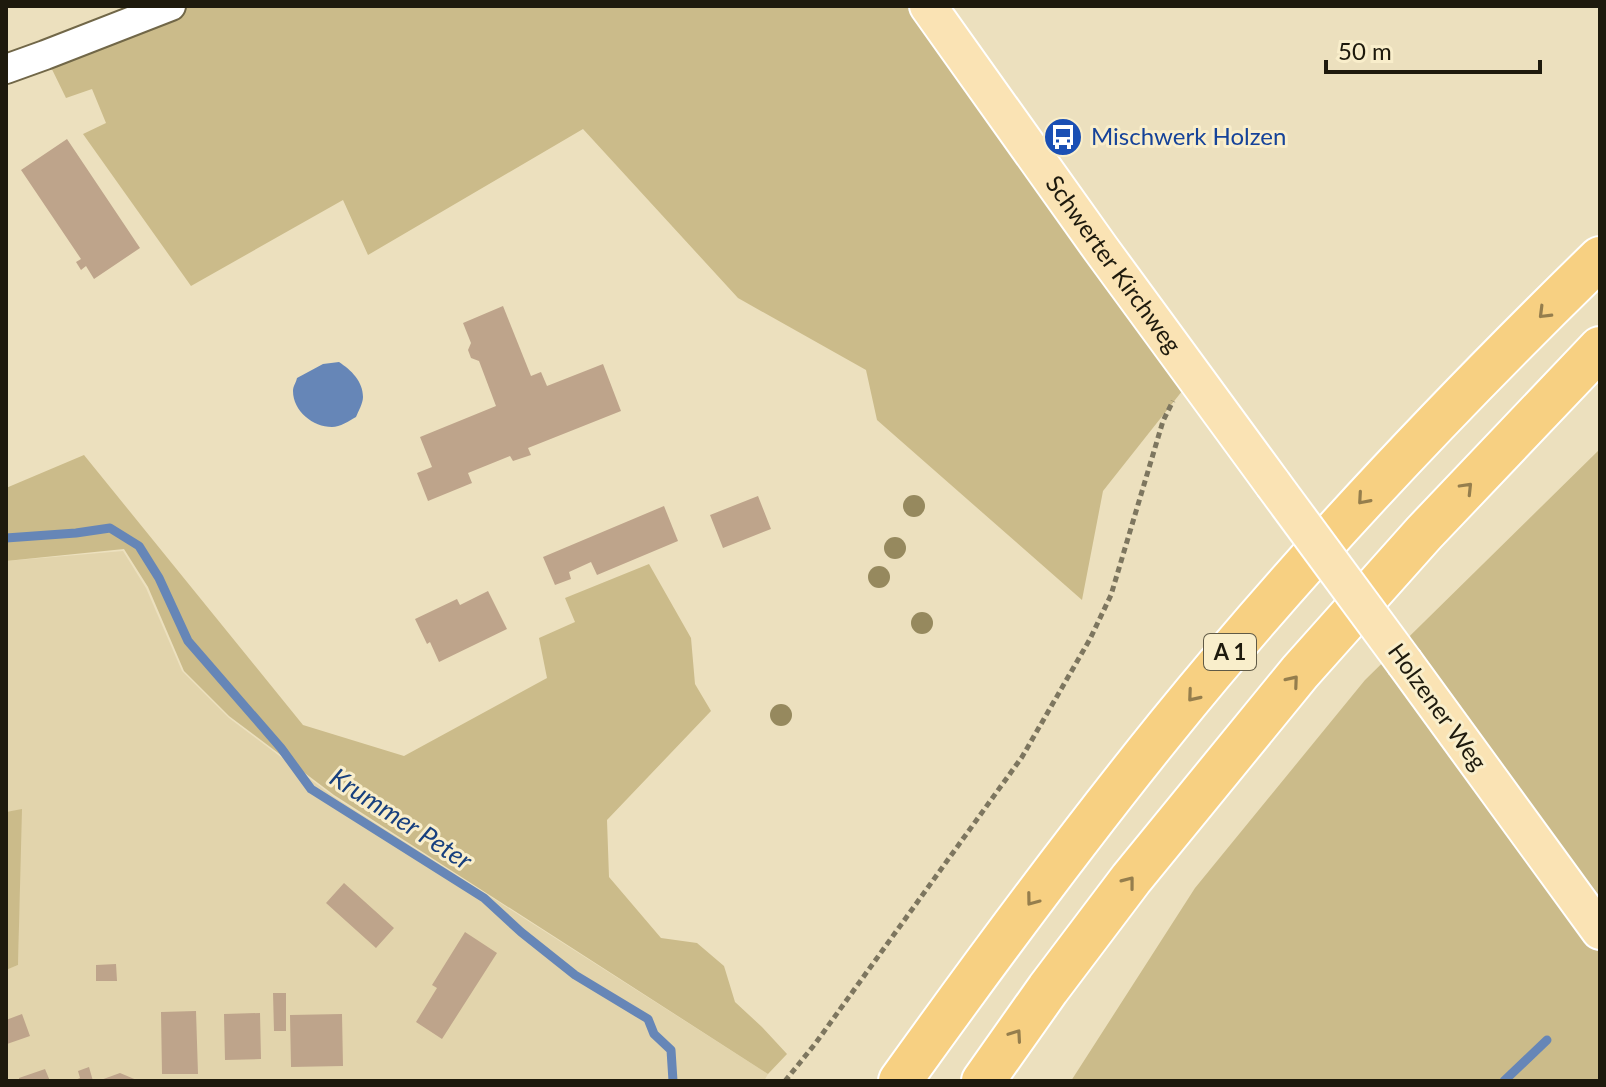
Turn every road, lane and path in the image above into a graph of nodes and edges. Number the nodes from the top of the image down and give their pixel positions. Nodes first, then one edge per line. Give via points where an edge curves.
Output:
1 (171, 6) edge
2 (928, 6) edge
3 (6, 69) edge
4 (1600, 258) edge
5 (1600, 348) edge
6 (1194, 376) junction
7 (1273, 484) joint
8 (1600, 931) edge
9 (785, 1081) edge
10 (900, 1081) edge
11 (983, 1081) edge

1 - 3 street
2 - 6 main road, Schwerter Kirchweg
4 -> 10 highway, A 1 via 1372,489 1242,637 1079,837
11 -> 5 highway, A 1 via 1131,879 1291,684 1424,533
6 - 7 main road, Schwerter Kirchweg
6 - 9 path via 1163,421 1111,595 1022,757
7 - 8 main road, Holzener Weg, bridge

